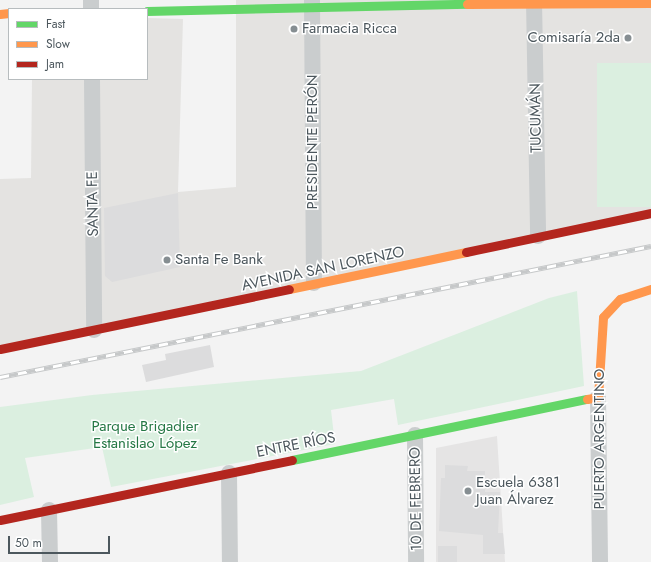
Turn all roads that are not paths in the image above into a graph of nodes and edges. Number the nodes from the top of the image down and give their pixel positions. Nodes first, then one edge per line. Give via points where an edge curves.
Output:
1 (534, 2) edge
2 (651, 3) edge
3 (312, 4) edge
4 (148, 11) edge
5 (92, 80) edge
6 (651, 213) edge
7 (538, 236) junction
8 (314, 283) junction
9 (651, 289) edge
10 (94, 330) junction
11 (0, 349) edge
12 (598, 397) junction
13 (415, 435) junction
14 (229, 473) junction
15 (49, 510) junction
16 (0, 520) edge
17 (50, 562) edge
18 (230, 562) edge
19 (416, 562) edge
20 (600, 562) edge

1 - 2 street
1 - 3 street
1 - 7 street, TUCUMÁN
3 - 4 street
3 - 8 street, PRESIDENTE PERÓN
5 - 10 street, SANTA FE
6 - 7 street, AVENIDA SAN LORENZO
7 - 8 street, AVENIDA SAN LORENZO
8 - 10 street, AVENIDA SAN LORENZO via 254,298
9 - 12 street, PUERTO ARGENTINO via 620,299 603,317
10 - 11 street, AVENIDA SAN LORENZO
12 - 13 street, ENTRE RÍOS
12 - 20 street, PUERTO ARGENTINO
13 - 14 street, ENTRE RÍOS
13 - 19 street, 10 DE FEBRERO
14 - 15 street, ENTRE RÍOS
14 - 18 street
15 - 16 street, ENTRE RÍOS
15 - 17 street

